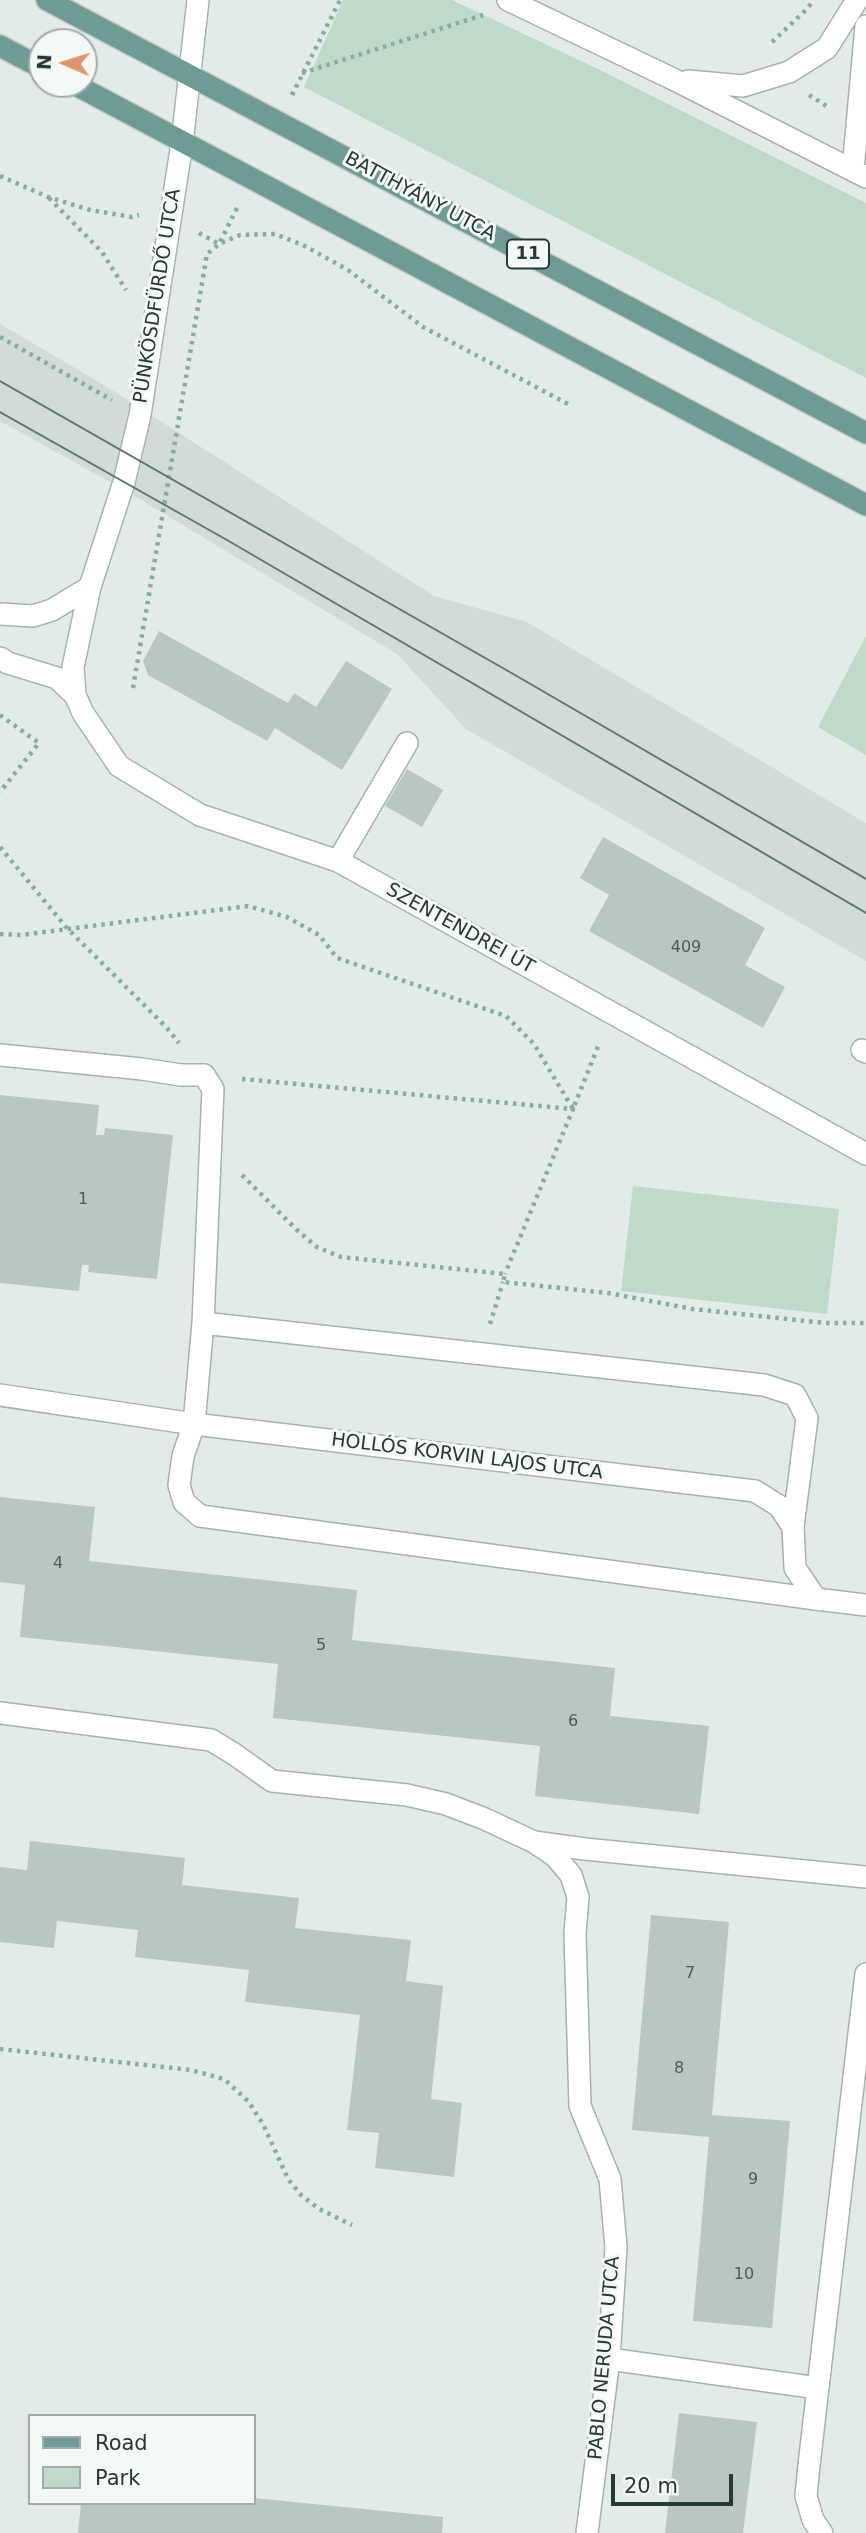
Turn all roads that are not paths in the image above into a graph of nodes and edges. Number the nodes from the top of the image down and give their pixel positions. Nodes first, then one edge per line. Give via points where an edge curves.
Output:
1 (47, 0) edge
2 (198, 0) edge
3 (856, 0) edge
4 (513, 2) edge
5 (866, 26) edge
6 (0, 46) edge
7 (28, 61) edge
8 (189, 75) junction
9 (675, 80) junction
10 (98, 97) edge
11 (182, 143) junction
12 (860, 174) edge
13 (866, 433) edge
14 (864, 501) edge
15 (90, 587) junction
16 (0, 614) edge
17 (0, 658) edge
18 (75, 695) junction
19 (407, 743) dead end
20 (338, 861) junction
21 (0, 1055) edge
22 (866, 1154) edge
23 (203, 1323) junction
24 (0, 1395) edge
25 (194, 1424) junction
26 (793, 1527) junction
27 (816, 1599) junction
28 (866, 1605) edge
29 (0, 1713) edge
30 (534, 1842) junction
31 (866, 1877) edge
32 (866, 1974) edge
33 (608, 2359) junction
34 (818, 2388) junction
35 (587, 2533) edge
36 (822, 2533) edge

1 - 8 main road, BATTHYÁNY UTCA / 11
2 - 8 street, PÜNKÖSDFÜRDŐ UTCA
3 - 9 street via 827,48 789,72 743,86
4 - 9 street
5 - 12 street
6 - 7 main road
8 - 11 street, PÜNKÖSDFÜRDŐ UTCA
8 - 13 main road, BATTHYÁNY UTCA / 11
9 - 12 street
10 - 11 main road
11 - 14 main road
11 - 15 street, PÜNKÖSDFÜRDŐ UTCA via 140,415
15 - 16 street via 33,616
15 - 18 street, PÜNKÖSDFÜRDŐ UTCA via 73,667
17 - 18 street via 57,678
18 - 20 street, SZENTENDREI ÚT via 119,766 200,815
19 - 20 street
20 - 22 street, SZENTENDREI ÚT
21 - 23 street via 204,1075 213,1089
23 - 25 street
23 - 26 street via 764,1385 795,1395 807,1418
24 - 25 street, HOLLÓS KORVIN LAJOS UTCA
25 - 26 street, HOLLÓS KORVIN LAJOS UTCA via 755,1491 779,1506
25 - 27 street via 179,1485 184,1503 200,1516
26 - 27 street via 794,1568
27 - 28 street
29 - 30 street, PABLO NERUDA UTCA via 211,1740 272,1782 433,1801
30 - 31 street
30 - 33 street, PABLO NERUDA UTCA via 571,1874 578,1897 580,2106 610,2179 616,2247
32 - 34 street
33 - 34 street
33 - 35 street, PABLO NERUDA UTCA
34 - 36 street via 806,2496

